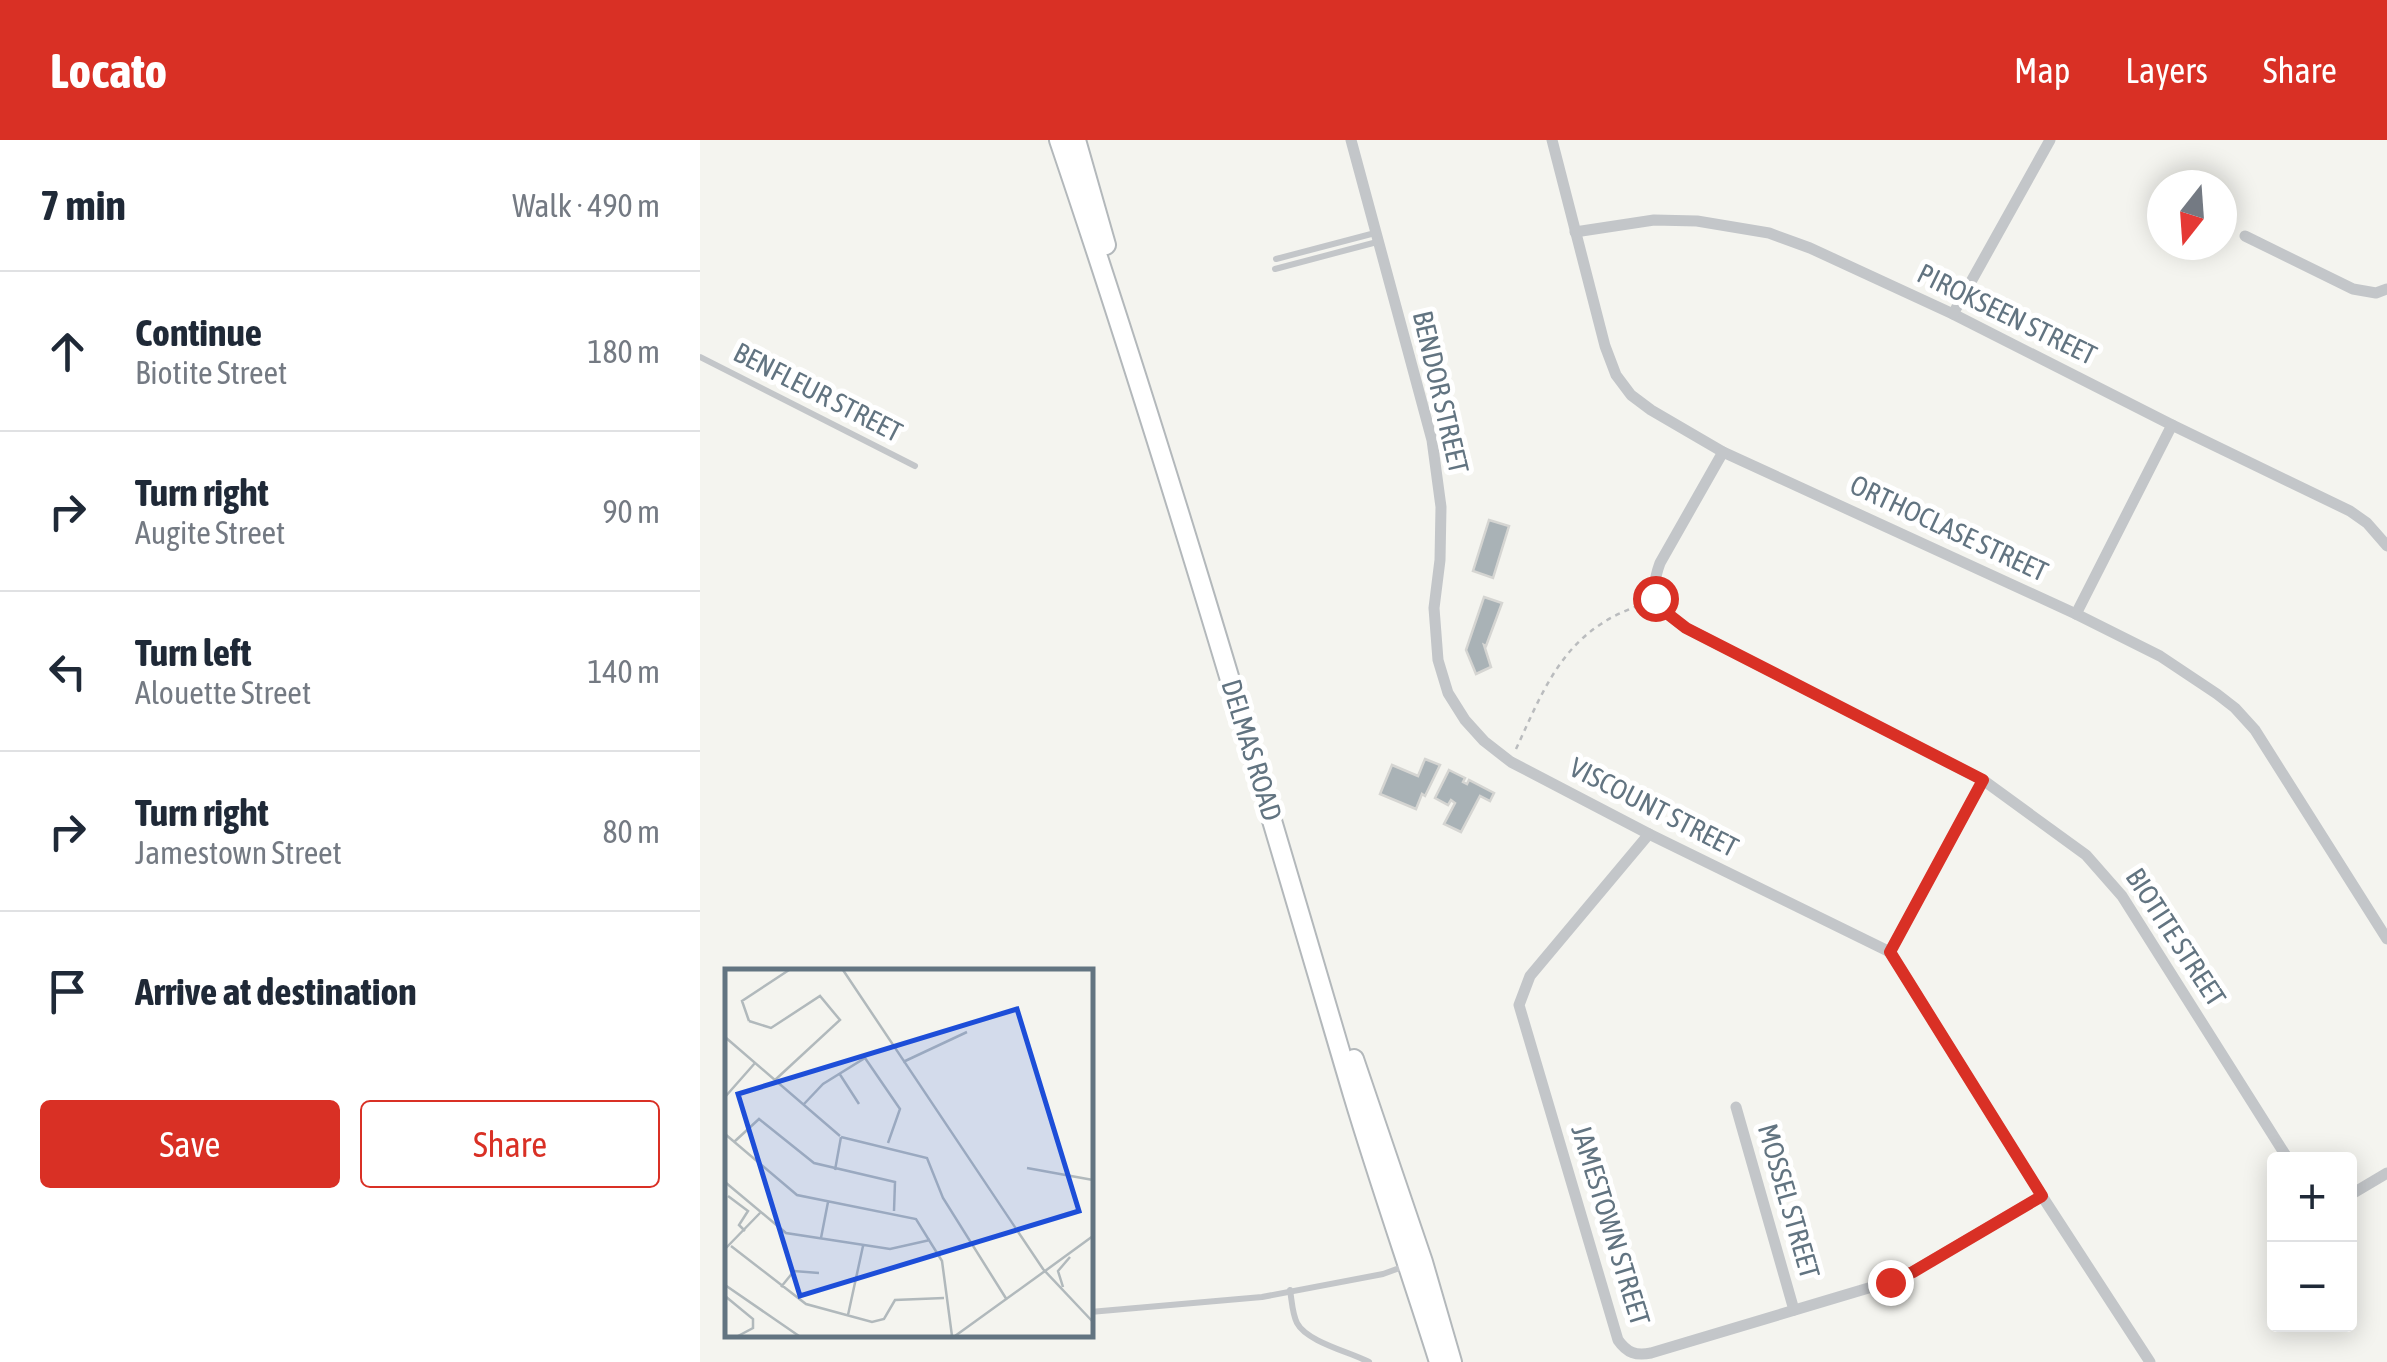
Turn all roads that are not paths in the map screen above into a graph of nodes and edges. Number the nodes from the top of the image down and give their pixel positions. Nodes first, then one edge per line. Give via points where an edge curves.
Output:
1 (1059, 140) edge
2 (1076, 140) edge
3 (1351, 140) edge
4 (1552, 140) edge
5 (2050, 140) edge
6 (1574, 232) junction
7 (2245, 236) dead end
8 (1378, 237) junction
9 (1276, 260) dead end
10 (1275, 269) dead end
11 (2387, 289) edge
12 (1953, 314) junction
13 (700, 357) edge
14 (2172, 425) junction
15 (1723, 452) junction
16 (915, 466) dead end
17 (2387, 546) edge
18 (2076, 614) junction
19 (1438, 660) joint
20 (1983, 780) junction
21 (1649, 834) junction
22 (2387, 939) edge
23 (1890, 952) junction
24 (1736, 1107) dead end
25 (2283, 1152) edge
26 (2387, 1173) edge
27 (2357, 1191) edge
28 (2042, 1196) junction
29 (1416, 1264) junction
30 (1290, 1290) junction
31 (1794, 1310) junction
32 (1092, 1312) edge
33 (1369, 1362) edge
34 (1438, 1362) edge
35 (1452, 1362) edge
36 (2150, 1362) edge

1 - 29 main road, DELMAS ROAD via 1237,699 1354,1095
2 - 29 main road, DELMAS ROAD
3 - 8 street, BENDOR STREET
4 - 6 street, ORTHOCLASE STREET
5 - 12 street
6 - 12 street, PIROKSEEN STREET via 1654,220 1769,233
6 - 15 street, ORTHOCLASE STREET via 1616,375 1630,395
7 - 11 street via 2354,289
8 - 9 lane
8 - 10 lane
8 - 19 street, BENDOR STREET via 1432,440 1441,507 1434,608
12 - 14 street, PIROKSEEN STREET
13 - 16 lane, BENFLEUR STREET
14 - 17 street, PIROKSEEN STREET via 2350,511
14 - 18 street
15 - 18 street, ORTHOCLASE STREET
15 - 20 street, BIOTITE STREET via 1660,563 1655,598 1686,628
18 - 22 street, ORTHOCLASE STREET via 2160,656 2245,719
19 - 21 street, VISCOUNT STREET via 1448,693 1484,741 1510,762
20 - 23 street
20 - 25 street, BIOTITE STREET via 2103,872
21 - 23 street, VISCOUNT STREET
21 - 31 street, JAMESTOWN STREET via 1530,976 1518,1005 1618,1340 1632,1353 1651,1353
23 - 28 street
24 - 31 street, MOSSEL STREET
26 - 27 street
28 - 31 street, JAMESTOWN STREET via 1902,1278
28 - 36 street
29 - 30 lane
29 - 34 main road, DELMAS ROAD
29 - 35 main road, DELMAS ROAD
30 - 32 lane
30 - 33 lane via 1302,1330

